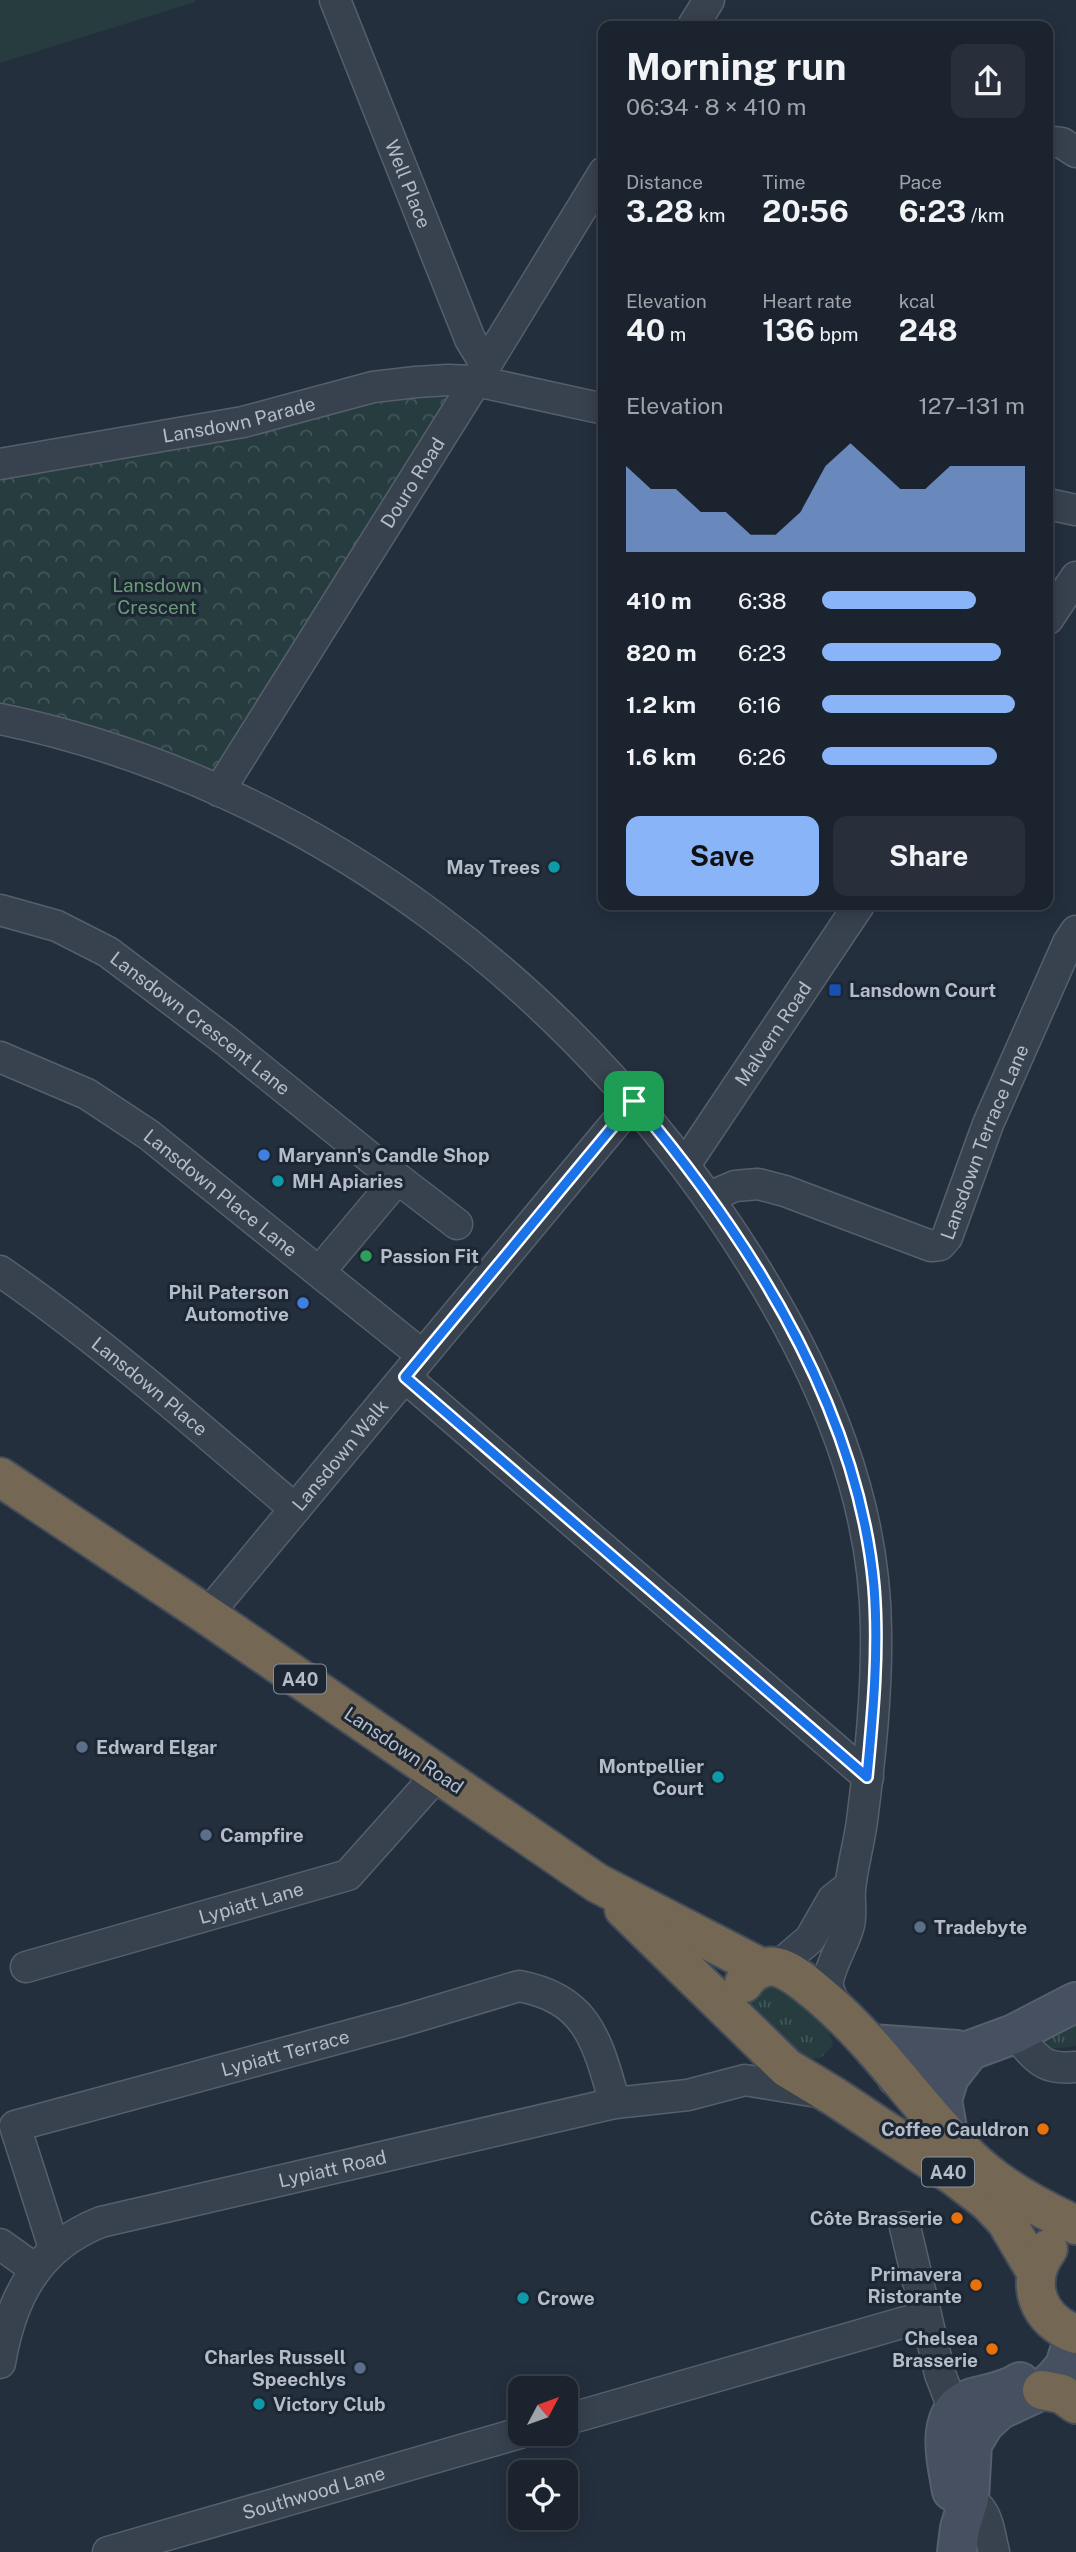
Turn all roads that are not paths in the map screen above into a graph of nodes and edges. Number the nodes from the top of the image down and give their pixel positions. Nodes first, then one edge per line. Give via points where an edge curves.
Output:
1 (335, 0) edge
2 (709, 0) edge
3 (696, 21) edge
4 (1053, 142) edge
5 (1076, 152) edge
6 (598, 182) edge
7 (481, 373) junction
8 (598, 407) edge
9 (0, 464) edge
10 (1053, 505) edge
11 (1076, 510) edge
12 (1076, 578) edge
13 (1053, 612) edge
14 (0, 719) edge
15 (219, 791) junction
16 (0, 910) edge
17 (856, 910) edge
18 (1076, 931) edge
19 (0, 1057) edge
20 (634, 1101) junction
21 (685, 1165) junction
22 (384, 1168) junction
23 (709, 1198) junction
24 (457, 1224) dead end
25 (0, 1271) edge
26 (320, 1271) junction
27 (414, 1366) junction
28 (0, 1477) edge
29 (295, 1509) junction
30 (207, 1615) junction
31 (438, 1774) junction
32 (867, 1777) junction
33 (597, 1883) junction
34 (850, 1886) junction
35 (26, 1967) dead end
36 (770, 1967) junction
37 (1076, 2002) edge
38 (844, 2017) junction
39 (741, 2025) junction
40 (1014, 2034) junction
41 (871, 2044) junction
42 (970, 2050) junction
43 (1076, 2067) edge
44 (897, 2077) junction
45 (745, 2080) junction
46 (835, 2096) junction
47 (615, 2102) junction
48 (948, 2134) junction
49 (1076, 2225) edge
50 (905, 2227) dead end
51 (1076, 2232) edge
52 (0, 2244) edge
53 (45, 2258) junction
54 (1037, 2272) junction
55 (926, 2316) junction
56 (1069, 2332) edge
57 (0, 2363) edge
58 (1059, 2397) edge
59 (578, 2416) edge
60 (966, 2421) junction
61 (508, 2436) edge
62 (960, 2519) edge
63 (108, 2552) edge
64 (994, 2552) edge

1 - 7 street, Well Place
2 - 3 street
4 - 5 street
6 - 7 street, Douro Road
7 - 8 street, Lansdown Parade
7 - 9 street, Lansdown Parade via 373,387 243,422
7 - 15 street, Douro Road
10 - 11 street
12 - 13 street
14 - 15 street via 94,744
15 - 20 street via 333,850 440,921 551,1015
16 - 22 street, Lansdown Crescent Lane via 57,926 108,952
17 - 21 street, Malvern Road
18 - 23 street, Lansdown Terrace Lane via 988,1124 947,1237 940,1245 931,1246 758,1184 735,1186
19 - 26 street, Lansdown Place Lane via 87,1094 149,1135
20 - 21 street
20 - 27 street, Lansdown Walk
21 - 23 street
22 - 24 street, Lansdown Crescent Lane
22 - 26 street via 390,1177 388,1190
23 - 32 street via 768,1289 817,1379 856,1489 868,1544 876,1628
25 - 29 street, Lansdown Place via 131,1369
26 - 27 street, Lansdown Place Lane
27 - 29 street, Lansdown Walk
27 - 32 street, Lansdown Place Lane
28 - 30 highway, Lansdown Road / A40
29 - 30 street, Lansdown Walk
30 - 31 highway, Lansdown Road / A40
31 - 33 highway, Lansdown Road / A40
31 - 35 street, Lypiatt Lane via 348,1875
32 - 34 street
33 - 36 highway, Lansdown Road / A40
33 - 39 highway, Lansdown Road / A40
34 - 36 street via 833,1899 810,1939
34 - 38 street via 851,1921 828,1982 830,1996
36 - 38 highway, A40 via 803,1981
36 - 39 highway via 747,1977 738,1993 735,2011
37 - 40 street
38 - 41 highway, A40
39 - 45 street
39 - 46 highway, A40 via 787,2068
40 - 42 street
40 - 43 street via 1044,2064 1055,2069
41 - 42 street
41 - 44 highway, A40
42 - 44 street
42 - 48 street via 949,2077 942,2100
44 - 46 highway via 859,2093
44 - 48 highway, A40
45 - 46 street, Lypiatt Road
45 - 47 street, Lypiatt Road via 688,2095
46 - 54 highway, A40 via 988,2202 1006,2221
47 - 53 street, Lypiatt Road via 121,2216 84,2228
47 - 53 street, Lypiatt Terrace via 599,2049 583,2019 557,1997 519,1986 15,2126
48 - 49 highway, A40 via 991,2177
50 - 55 street
51 - 54 highway via 1055,2242
52 - 53 street
53 - 57 street via 14,2312
54 - 56 highway, A40 via 1038,2301 1045,2314
55 - 59 street
55 - 60 street via 940,2374
56 - 58 street
56 - 60 street via 1011,2388 970,2398
58 - 60 street via 999,2410 984,2424
60 - 62 street via 972,2444
61 - 63 street, Southwood Lane
62 - 64 street via 980,2508

